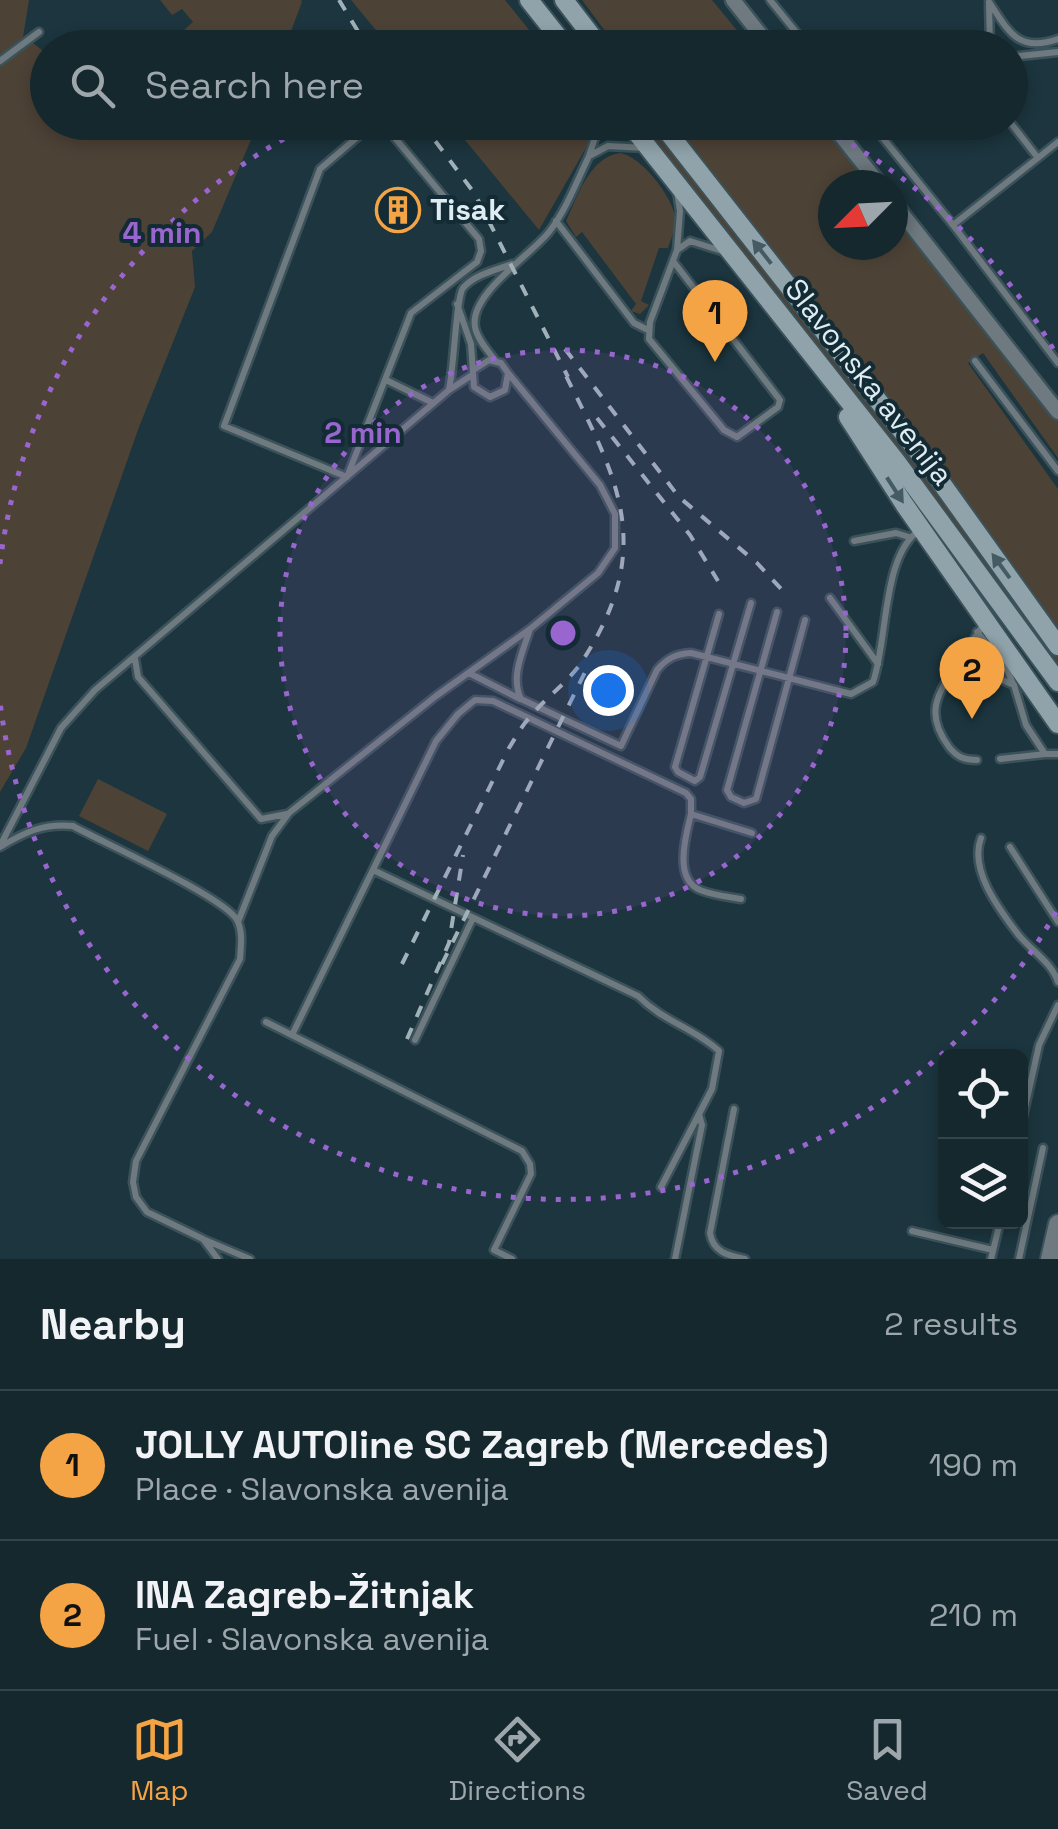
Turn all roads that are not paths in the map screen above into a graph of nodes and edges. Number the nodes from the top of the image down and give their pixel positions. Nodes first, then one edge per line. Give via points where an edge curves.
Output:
1 (529, 0) edge
2 (564, 0) edge
3 (573, 0) edge
4 (733, 0) edge
5 (770, 0) edge
6 (988, 1) edge
7 (587, 29) joint
8 (553, 30) edge
9 (757, 30) edge
10 (794, 30) edge
11 (989, 30) edge
12 (1008, 30) edge
13 (30, 39) edge
14 (1058, 39) edge
15 (1028, 43) edge
16 (1058, 52) edge
17 (1028, 55) edge
18 (0, 61) edge
19 (354, 140) edge
20 (397, 140) edge
21 (595, 140) edge
22 (642, 140) edge
23 (674, 140) edge
24 (844, 140) edge
25 (885, 140) edge
26 (1024, 140) edge
27 (1058, 142) edge
28 (648, 148) junction
29 (590, 156) junction
30 (1038, 158) junction
31 (868, 170) edge
32 (675, 180) junction
33 (908, 221) edge
34 (556, 222) junction
35 (953, 224) junction
36 (677, 250) junction
37 (736, 256) junction
38 (673, 261) junction
39 (513, 264) junction
40 (457, 304) junction
41 (648, 330) junction
42 (808, 348) junction
43 (495, 360) junction
44 (975, 361) dead end
45 (1058, 363) edge
46 (473, 372) junction
47 (508, 373) junction
48 (386, 380) junction
49 (449, 390) junction
50 (433, 403) junction
51 (1058, 412) edge
52 (1058, 471) edge
53 (348, 476) junction
54 (915, 533) junction
55 (854, 541) dead end
56 (830, 598) dead end
57 (751, 603) dead end
58 (777, 612) dead end
59 (718, 614) dead end
60 (804, 620) dead end
61 (981, 628) junction
62 (530, 629) junction
63 (1058, 646) edge
64 (965, 652) junction
65 (706, 657) junction
66 (135, 658) junction
67 (734, 664) junction
68 (879, 666) junction
69 (469, 672) junction
70 (761, 673) junction
71 (789, 680) junction
72 (1058, 682) edge
73 (1014, 685) junction
74 (521, 699) junction
75 (1058, 724) edge
76 (1044, 754) junction
77 (1058, 754) edge
78 (1000, 759) dead end
79 (976, 760) dead end
80 (289, 813) junction
81 (690, 814) junction
82 (752, 834) dead end
83 (982, 838) dead end
84 (1010, 846) dead end
85 (0, 847) edge
86 (373, 870) junction
87 (741, 900) dead end
88 (473, 918) junction
89 (238, 922) junction
90 (1058, 922) edge
91 (1058, 982) edge
92 (1058, 1006) edge
93 (266, 1022) dead end
94 (292, 1035) junction
95 (415, 1040) dead end
96 (1028, 1096) edge
97 (734, 1108) dead end
98 (699, 1114) junction
99 (1043, 1148) dead end
100 (661, 1187) dead end
101 (1058, 1224) edge
102 (998, 1229) edge
103 (912, 1231) dead end
104 (204, 1239) junction
105 (992, 1254) edge
106 (218, 1259) edge
107 (250, 1259) edge
108 (512, 1259) edge
109 (675, 1259) edge
110 (744, 1259) edge
111 (1019, 1259) edge
112 (1050, 1259) edge

1 - 8 main road
2 - 7 main road
3 - 7 main road
4 - 9 street
5 - 10 lane
6 - 11 lane
6 - 12 lane
13 - 18 lane
14 - 15 lane
16 - 17 lane
19 - 53 lane via 320,168 224,426
20 - 48 lane via 479,240 481,251 477,262 411,314
21 - 29 lane
22 - 28 main road, Slavonska avenija
63 -> 23 main road, Slavonska avenija via 930,467
24 - 31 street
25 - 35 lane
26 - 30 lane
27 - 30 lane
28 - 29 lane via 608,146
28 - 32 main road, Slavonska avenija
29 - 34 lane
30 - 35 lane
32 - 36 lane
32 - 37 main road, Slavonska avenija
33 - 51 street
34 - 39 lane
34 - 41 lane via 634,323
35 - 45 lane
36 - 37 lane via 690,242
36 - 38 lane
37 - 42 main road, Slavonska avenija
38 - 41 lane
38 - 41 lane via 774,391 778,406 746,433 731,436 657,352
39 - 40 lane via 482,274 462,289
39 - 43 lane via 476,314 475,328
40 - 46 lane
40 - 49 lane
42 -> 54 main road
42 - 72 main road, Slavonska avenija
43 - 46 lane
43 - 47 lane
44 - 52 lane
46 - 47 lane via 474,387 490,397 505,390
46 - 49 lane
47 - 62 lane via 600,485 617,531 615,548 598,573
48 - 50 lane
48 - 53 lane
49 - 50 lane
50 - 53 lane
53 - 66 lane
54 - 55 lane
54 - 61 main road
54 - 68 lane via 896,561
56 - 68 lane
57 - 67 lane
58 - 70 lane
59 - 65 lane
60 - 71 lane
61 - 64 lane
61 - 73 lane
61 - 75 main road
62 - 69 lane
62 - 74 lane via 517,674
64 - 73 lane via 980,670
64 - 79 lane via 933,715 955,755
65 - 67 lane
65 - 67 lane via 675,767 695,781
65 - 74 lane via 681,654 664,661 621,746
66 - 80 lane via 138,677 261,820
66 - 85 lane via 61,728
67 - 70 lane
68 - 71 lane via 873,682 851,694
69 - 74 lane
69 - 80 lane
70 - 71 lane
70 - 71 lane via 727,790 744,803 756,799
73 - 76 lane
76 - 77 lane
76 - 78 lane
80 - 89 lane via 272,836
81 - 82 lane
81 - 86 lane via 686,793 493,702 475,700 436,741
81 - 87 lane via 683,855 692,885
83 - 91 lane via 984,882
84 - 90 lane
85 - 89 lane via 30,829 74,826 215,898
86 - 88 lane
86 - 94 lane
88 - 95 lane
88 - 98 lane via 638,996 658,1016 707,1040 719,1051 719,1063
89 - 104 lane via 240,959 136,1161 132,1182 147,1212
92 - 96 lane
93 - 94 lane
94 - 108 lane via 522,1152 531,1174 494,1250
97 - 110 lane via 710,1232 716,1248
98 - 100 lane
98 - 109 lane
99 - 111 lane
101 - 112 street
102 - 105 lane
103 - 105 lane
104 - 106 lane
104 - 107 lane

